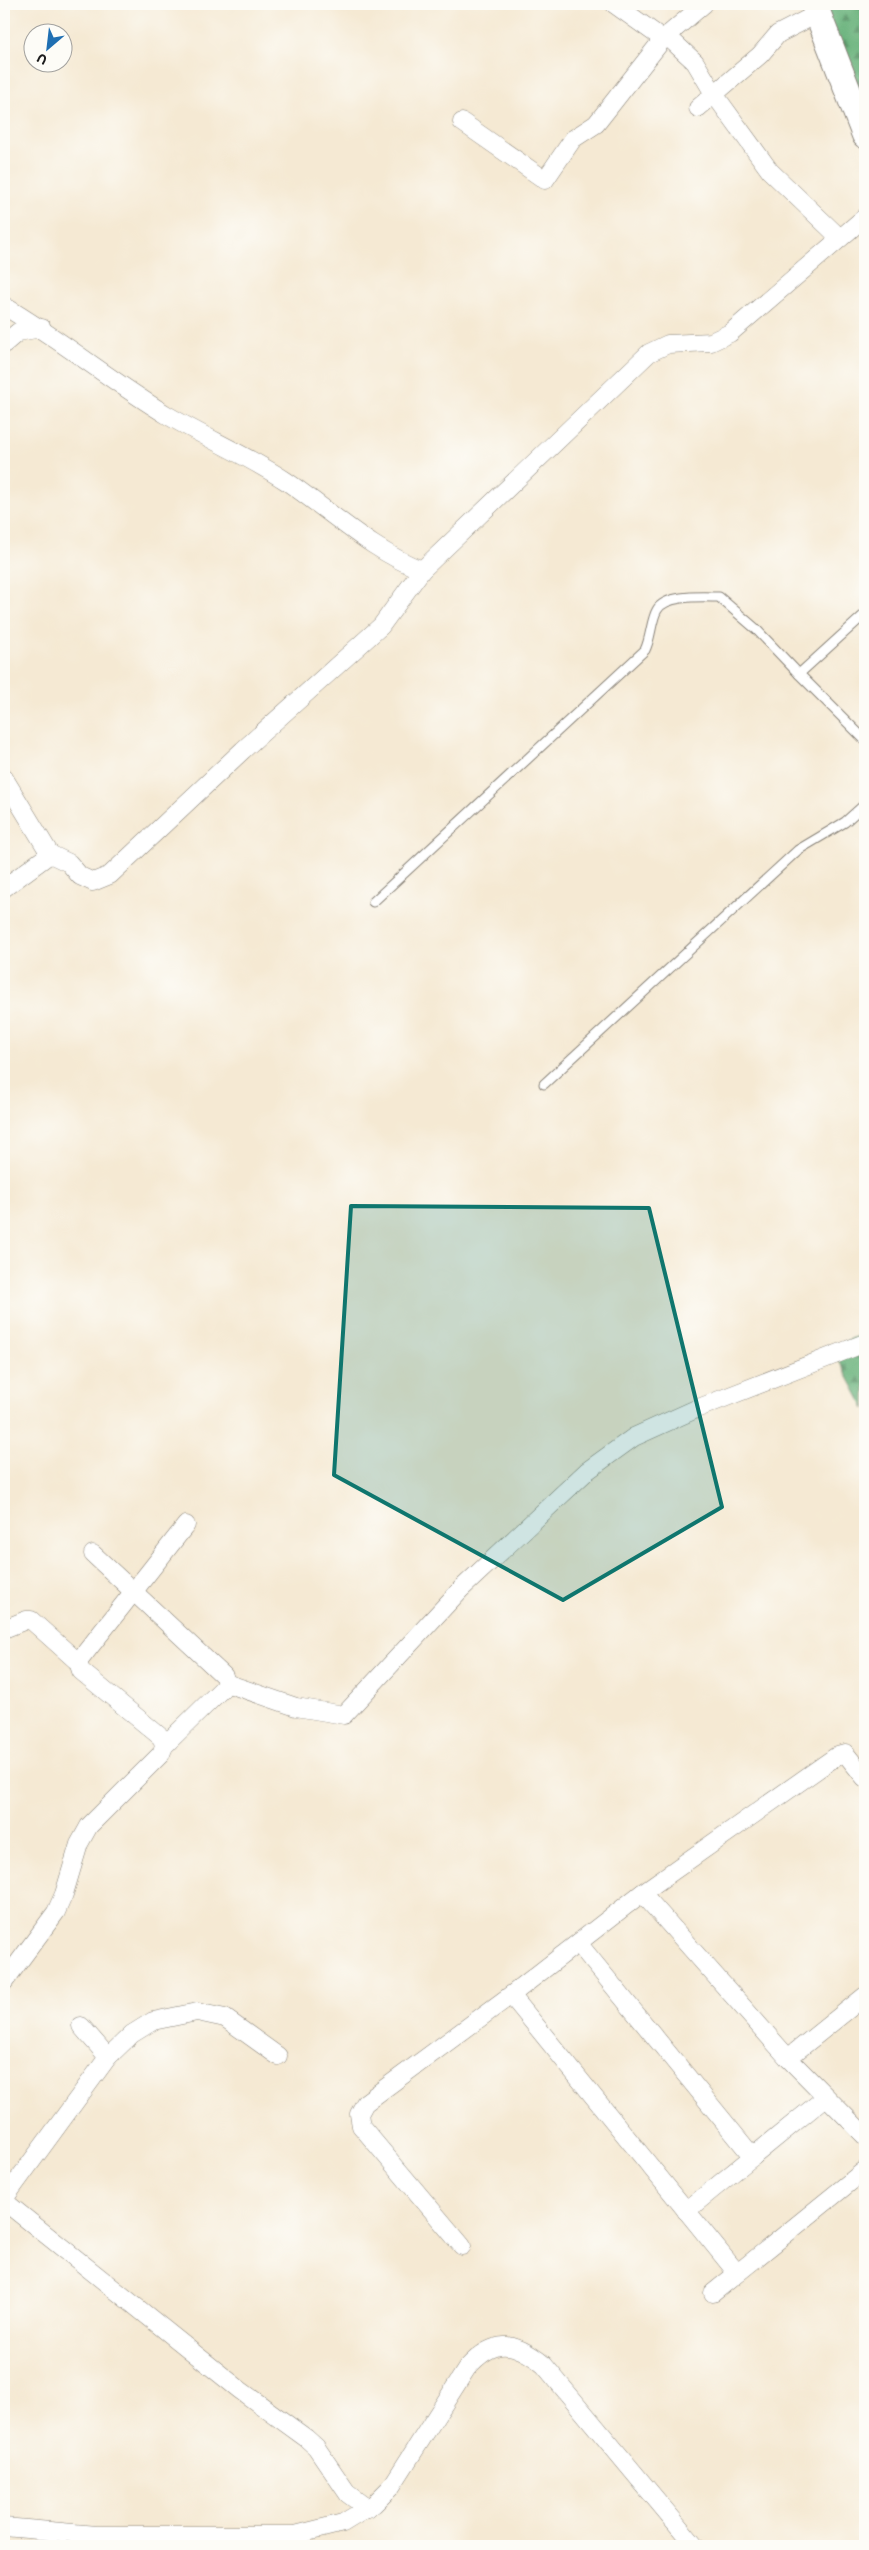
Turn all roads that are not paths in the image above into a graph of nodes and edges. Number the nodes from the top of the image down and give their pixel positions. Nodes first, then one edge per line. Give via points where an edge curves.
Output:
1 (614, 4) edge
2 (704, 4) edge
3 (816, 9) edge
4 (665, 37) junction
5 (714, 94) junction
6 (698, 108) dead end
7 (462, 122) dead end
8 (865, 135) edge
9 (865, 217) edge
10 (840, 238) junction
11 (4, 306) edge
12 (42, 328) junction
13 (4, 344) edge
14 (422, 570) junction
15 (865, 614) edge
16 (799, 674) junction
17 (865, 740) edge
18 (4, 778) edge
19 (865, 804) edge
20 (50, 854) junction
21 (4, 888) edge
22 (373, 902) dead end
23 (544, 1084) dead end
24 (865, 1343) edge
25 (186, 1525) dead end
26 (93, 1554) dead end
27 (132, 1592) junction
28 (4, 1629) edge
29 (78, 1662) junction
30 (226, 1683) junction
31 (164, 1746) junction
32 (865, 1778) edge
33 (642, 1893) junction
34 (578, 1942) junction
35 (4, 1982) edge
36 (511, 1995) junction
37 (865, 1996) edge
38 (81, 2026) dead end
39 (278, 2056) dead end
40 (108, 2057) junction
41 (788, 2058) junction
42 (826, 2097) junction
43 (865, 2136) edge
44 (753, 2157) junction
45 (865, 2170) edge
46 (4, 2200) edge
47 (686, 2211) junction
48 (462, 2246) dead end
49 (737, 2273) junction
50 (713, 2293) dead end
51 (368, 2509) junction
52 (4, 2527) edge
53 (695, 2546) edge

1 - 4 street
2 - 4 street
3 - 5 street via 778,34 760,55
3 - 8 main road
4 - 5 street via 695,62
4 - 7 street via 596,124 573,139 545,180
5 - 6 street
5 - 10 street via 770,171
9 - 10 street
10 - 14 street via 730,333 711,342 668,344 649,352
11 - 12 street
12 - 13 street via 18,332
12 - 14 street via 166,414 284,480 405,564
14 - 20 street via 381,626 110,875 93,882 80,876 69,863
15 - 16 lane
16 - 17 lane
16 - 22 lane via 719,596 684,597 663,603 656,610 645,650
18 - 20 street
19 - 23 lane via 845,822 798,850
20 - 21 street
24 - 30 street via 696,1409 634,1437 587,1471 461,1589 344,1715 296,1707
25 - 27 street
26 - 27 street
27 - 29 street
27 - 30 street via 224,1676
28 - 29 street via 32,1620
29 - 31 street via 82,1671 162,1738
30 - 31 street
31 - 35 street via 161,1754 90,1826 78,1844 56,1912
32 - 33 street via 845,1753 838,1755
33 - 34 street
33 - 41 street
34 - 36 street
34 - 44 street
36 - 47 street
36 - 48 street via 365,2103 360,2114 361,2126
37 - 41 street
38 - 40 street
39 - 40 street via 225,2018 197,2012 153,2021 132,2034
40 - 46 street
41 - 42 street
42 - 43 street
42 - 44 street
44 - 47 street
45 - 49 street
46 - 51 street via 240,2390 306,2438 348,2494
47 - 49 street
49 - 50 street
51 - 52 street via 343,2523 295,2536 96,2535
51 - 53 street via 391,2487 467,2368 485,2350 498,2345 509,2346 520,2348 544,2365

